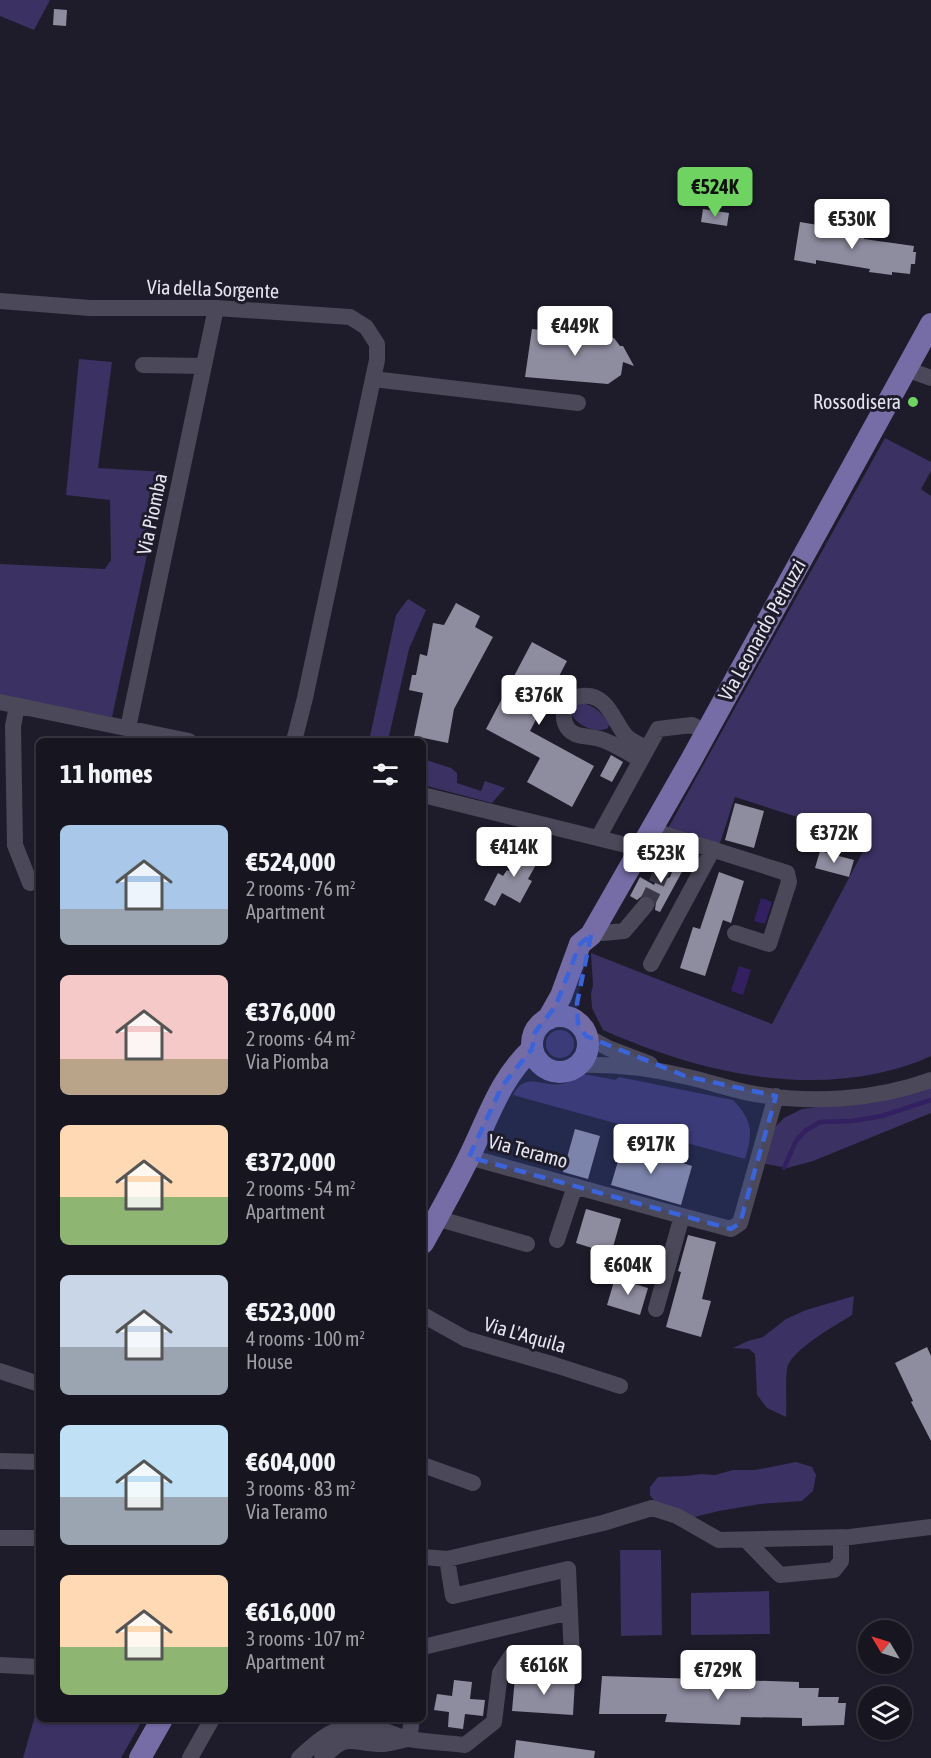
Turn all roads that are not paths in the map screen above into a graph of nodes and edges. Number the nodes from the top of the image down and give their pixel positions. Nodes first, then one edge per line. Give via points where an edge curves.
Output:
1 (0, 301) edge
2 (216, 308) junction
3 (931, 324) edge
4 (143, 365) dead end
5 (204, 366) junction
6 (906, 369) junction
7 (373, 378) junction
8 (931, 378) edge
9 (578, 404) dead end
10 (0, 702) edge
11 (17, 706) junction
12 (128, 728) junction
13 (706, 732) junction
14 (175, 738) edge
15 (295, 738) edge
16 (644, 754) junction
17 (426, 796) edge
18 (651, 830) junction
19 (598, 838) junction
20 (712, 849) junction
21 (640, 850) junction
22 (662, 870) dead end
23 (30, 883) dead end
24 (646, 905) tunnel mouth
25 (593, 932) junction
26 (735, 933) dead end
27 (651, 964) dead end
28 (548, 1019) junction
29 (582, 1029) junction
30 (532, 1049) junction
31 (579, 1065) junction
32 (546, 1068) junction
33 (685, 1076) junction
34 (931, 1080) edge
35 (776, 1096) junction
36 (483, 1128) junction
37 (469, 1157) junction
38 (575, 1186) junction
39 (682, 1216) junction
40 (436, 1218) junction
41 (426, 1237) edge
42 (557, 1240) dead end
43 (526, 1244) dead end
44 (656, 1309) dead end
45 (426, 1317) edge
46 (0, 1371) edge
47 (36, 1383) edge
48 (620, 1386) dead end
49 (0, 1461) edge
50 (36, 1462) edge
51 (426, 1466) edge
52 (473, 1483) dead end
53 (931, 1527) edge
54 (0, 1538) edge
55 (36, 1538) edge
56 (841, 1538) junction
57 (746, 1540) junction
58 (426, 1557) edge
59 (447, 1559) junction
60 (570, 1612) junction
61 (426, 1646) edge
62 (0, 1665) edge
63 (36, 1667) edge
64 (160, 1722) edge
65 (210, 1722) edge
66 (412, 1722) edge
67 (409, 1739) junction
68 (140, 1758) edge
69 (190, 1758) edge
70 (299, 1758) edge
71 (322, 1758) edge

1 - 2 street, Via della Sorgente via 90,308
2 - 5 street, Via Piomba
2 - 7 street, Via della Sorgente via 350,317 366,327 377,344
3 - 6 main road, Via Leonardo Petruzzi
4 - 5 street
5 - 12 street, Via Piomba
6 - 8 street
6 - 13 main road, Via Leonardo Petruzzi
7 - 9 street
7 - 15 street, Via della Sorgente
10 - 11 street
11 - 12 street
11 - 23 street via 13,726 15,845
12 - 14 street
13 - 16 street via 692,725 658,729
13 - 18 main road, Via Leonardo Petruzzi
16 - 16 street via 602,702 579,696 565,708 565,725 570,732
16 - 19 street
17 - 19 street
18 - 20 street
18 - 21 main road, Via Leonardo Petruzzi
19 - 21 street
20 - 26 street via 787,873 789,882 769,944
20 - 27 street
21 - 22 street
21 - 25 main road, Via Leonardo Petruzzi
24 - 25 street via 624,931
25 - 28 main road, Via Leonardo Petruzzi via 580,944
25 - 29 main road, Via Leonardo Petruzzi via 577,991
28 - 29 main road via 563,1017
28 - 30 main road via 535,1032
29 - 31 main road via 587,1051
29 - 33 street via 608,1048
30 - 32 main road
30 - 36 main road via 502,1086
31 - 32 main road via 559,1072
31 - 33 street
32 - 36 main road via 518,1082
33 - 35 street
34 - 35 street via 855,1097 810,1100
35 - 39 street, Via Teramo via 740,1223 731,1228
36 - 37 main road
37 - 38 street, Via Teramo
37 - 40 main road
38 - 39 street, Via Teramo
38 - 42 street, Via Teramo
39 - 44 street
40 - 41 main road
40 - 43 street
45 - 48 street, Via L'Aquila via 466,1339
46 - 47 street
49 - 50 street
51 - 52 street
53 - 56 street
54 - 55 street
56 - 57 street
56 - 57 street via 841,1562 834,1570 780,1575
57 - 59 street via 718,1540 677,1516 652,1508
58 - 59 street
59 - 60 street via 453,1596 567,1569
60 - 61 street
60 - 67 street via 572,1657 512,1655 500,1673 494,1722 465,1745
62 - 63 street
64 - 68 main road
65 - 69 street
66 - 67 street
67 - 70 street via 381,1730 338,1728
67 - 71 street via 381,1745 347,1740

